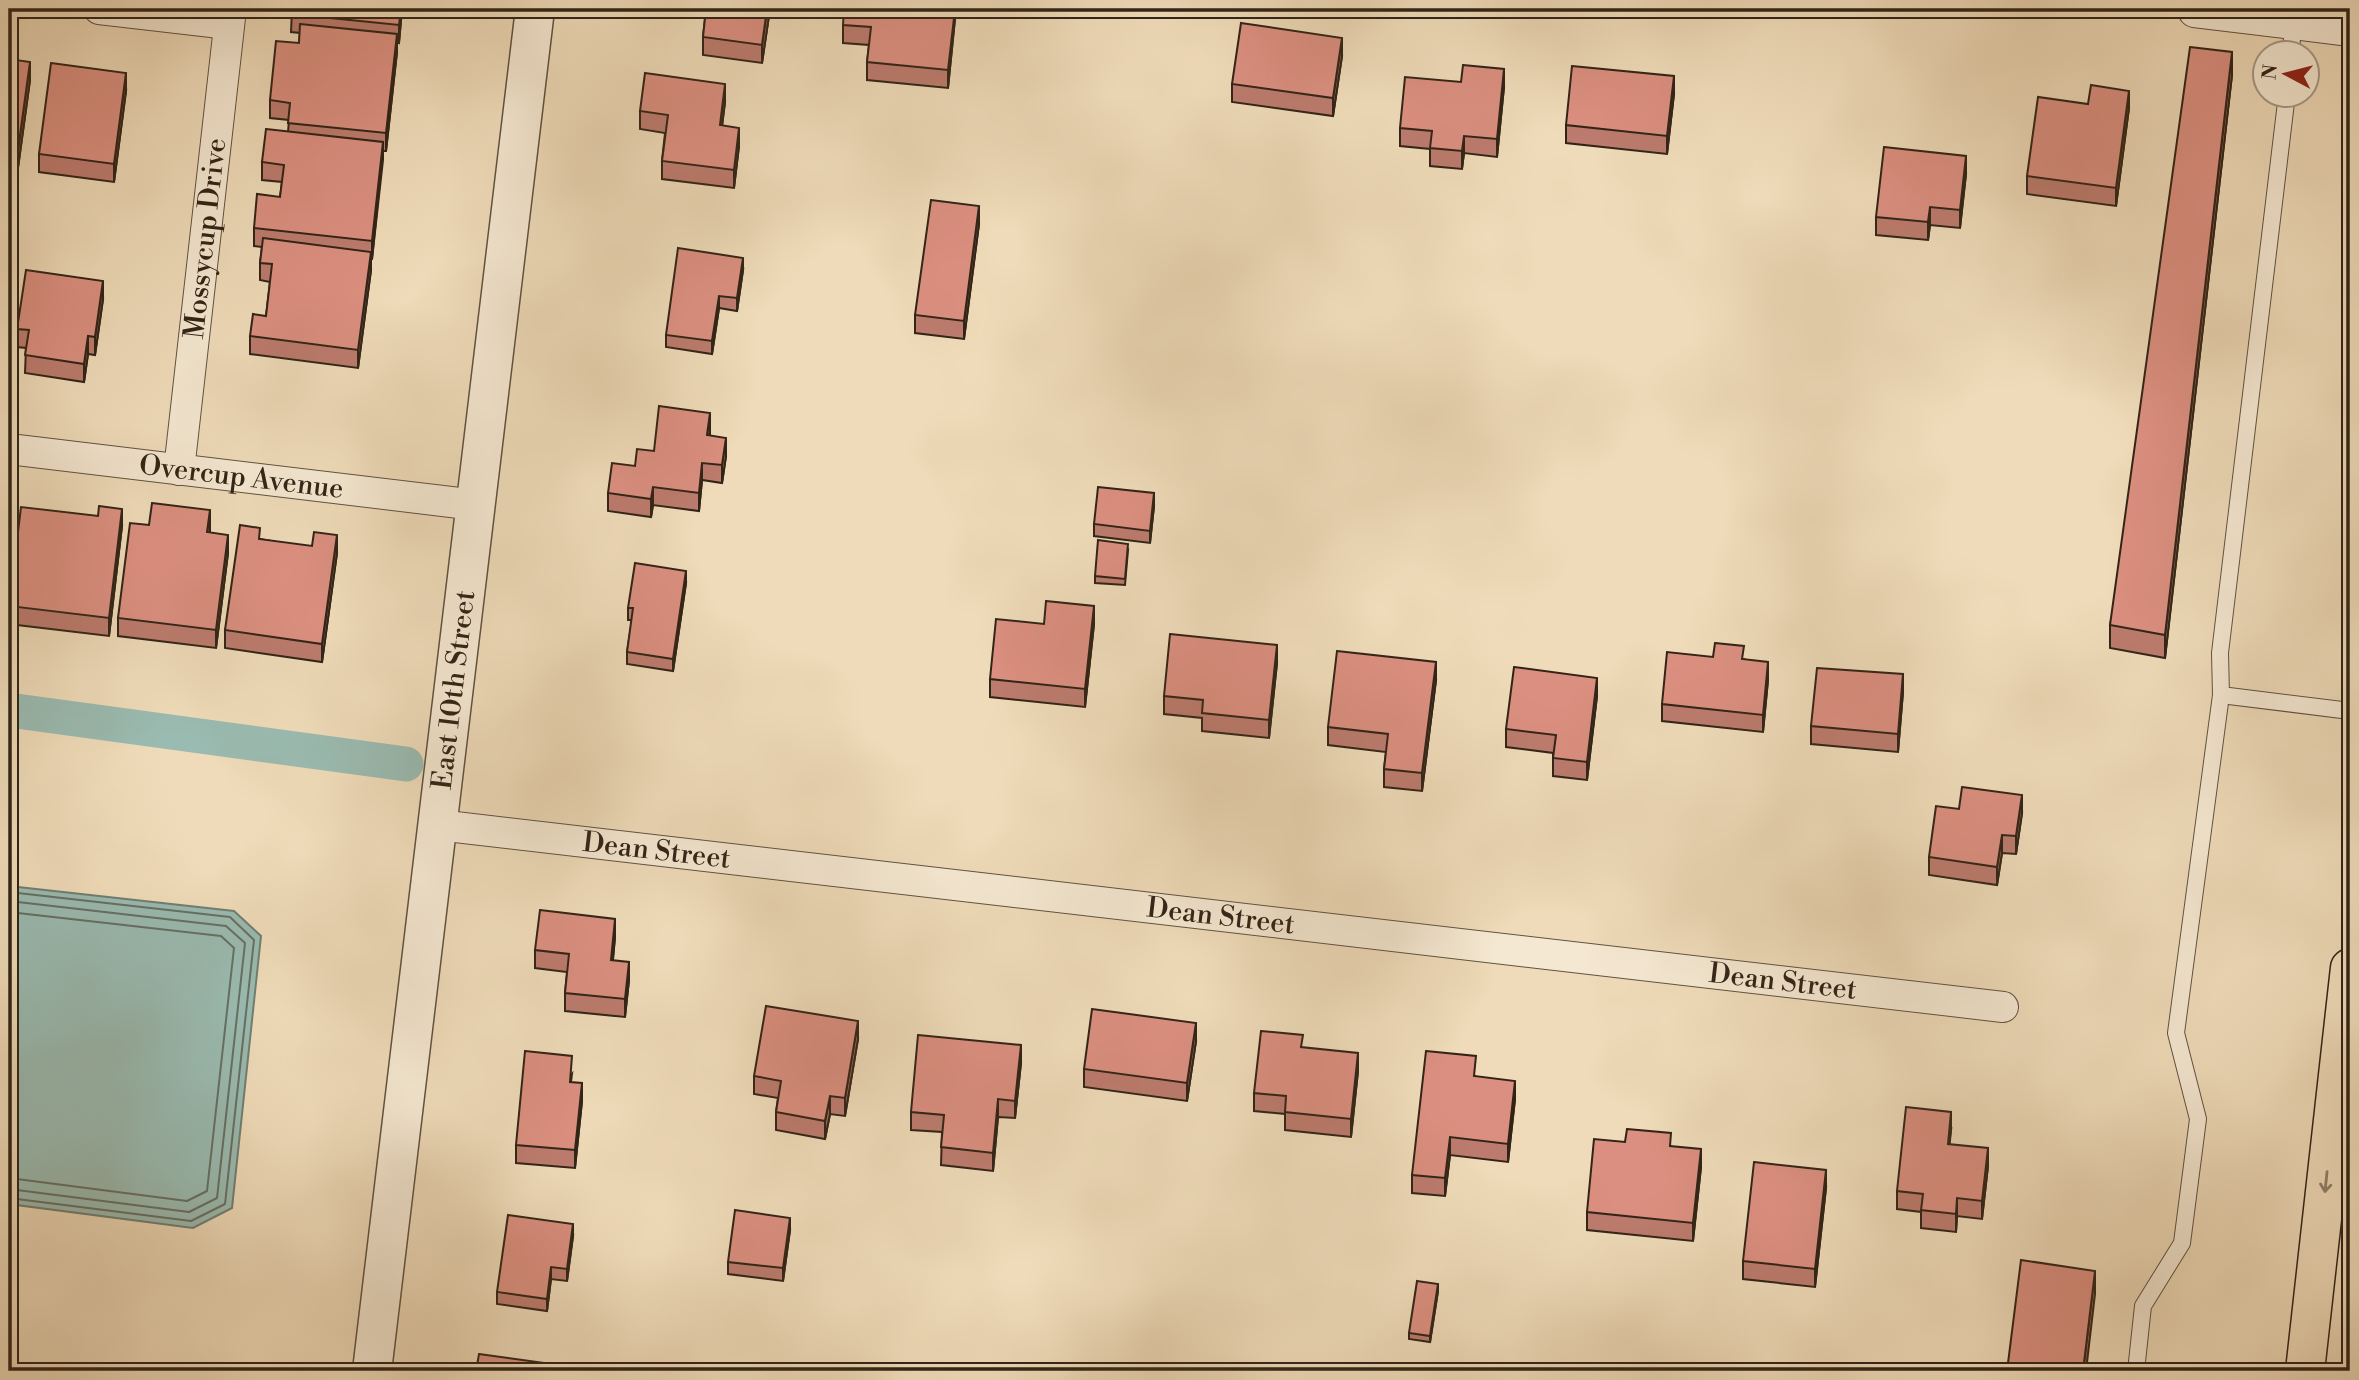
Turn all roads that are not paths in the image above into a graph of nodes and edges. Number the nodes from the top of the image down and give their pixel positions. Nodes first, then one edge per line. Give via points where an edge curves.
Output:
1 (99, 9) edge
2 (536, 9) edge
3 (2194, 12) dead end
4 (230, 16) edge
5 (2305, 28) edge
6 (2350, 31) edge
7 (2285, 108) edge
8 (9, 449) edge
9 (179, 470) junction
10 (476, 505) junction
11 (2221, 695) junction
12 (2350, 711) edge
13 (438, 825) junction
14 (2350, 968) edge
15 (2003, 1007) dead end
16 (372, 1371) edge
17 (2136, 1371) edge
18 (2305, 1371) edge

1 - 4 street
2 - 10 street, East 10th Street
3 - 5 street
4 - 9 street, Mossycup Drive
5 - 6 street
7 - 11 lane via 2220,653
8 - 9 street, Overcup Avenue
9 - 10 street, Overcup Avenue
10 - 13 street, East 10th Street
11 - 12 lane
11 - 17 lane via 2176,1034 2198,1119 2182,1243 2143,1306
13 - 15 street, Dean Street
13 - 16 street, East 10th Street
14 -> 18 highway

